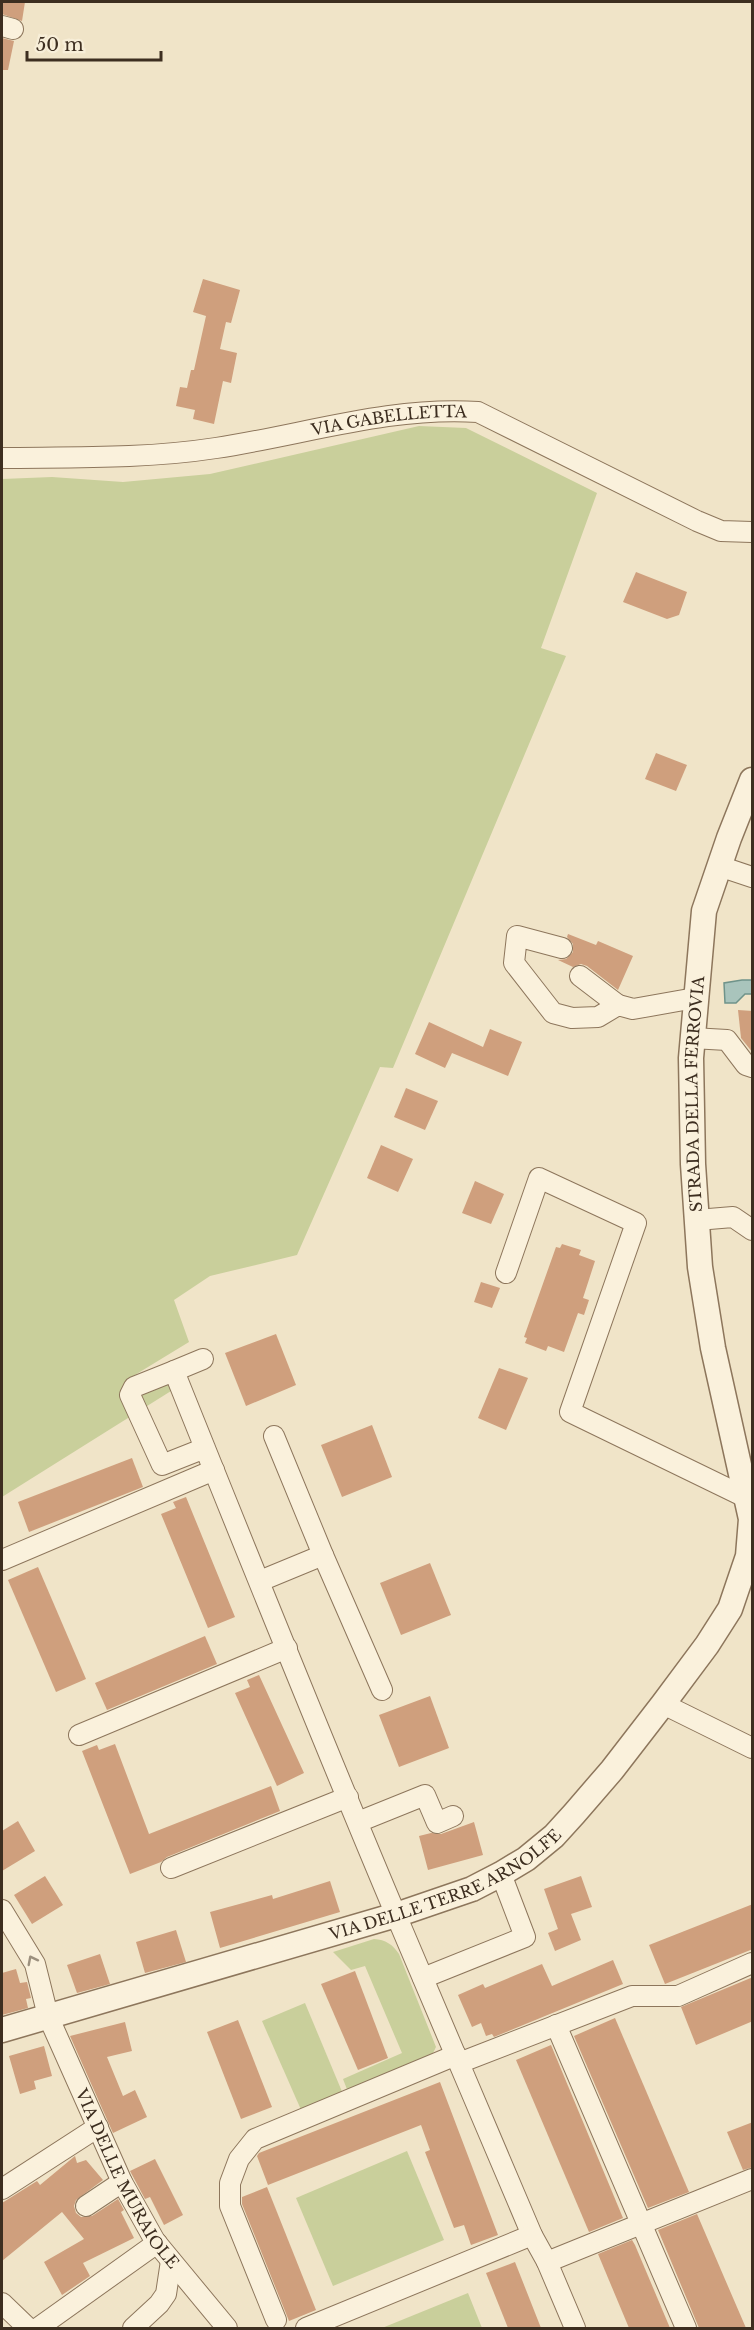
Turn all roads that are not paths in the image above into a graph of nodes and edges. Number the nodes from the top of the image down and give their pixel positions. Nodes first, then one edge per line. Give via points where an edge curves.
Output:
1 (2, 458) edge
2 (753, 532) edge
3 (753, 780) edge
4 (719, 866) junction
5 (753, 877) edge
6 (562, 948) dead end
7 (580, 976) dead end
8 (695, 998) junction
9 (618, 1005) junction
10 (692, 1038) junction
11 (753, 1067) edge
12 (697, 1220) junction
13 (753, 1230) edge
14 (506, 1273) dead end
15 (204, 1359) dead end
16 (174, 1371) junction
17 (274, 1436) dead end
18 (205, 1448) junction
19 (214, 1470) junction
20 (750, 1512) edge
21 (323, 1555) junction
22 (751, 1555) edge
23 (2, 1560) edge
24 (260, 1581) junction
25 (287, 1648) junction
26 (382, 1690) dead end
27 (663, 1704) junction
28 (79, 1735) dead end
29 (753, 1748) edge
30 (348, 1797) junction
31 (453, 1816) dead end
32 (358, 1822) junction
33 (171, 1868) dead end
34 (501, 1874) junction
35 (2, 1910) edge
36 (396, 1915) junction
37 (753, 1963) edge
38 (423, 1978) junction
39 (48, 2016) junction
40 (556, 2025) junction
41 (2, 2030) edge
42 (458, 2059) junction
43 (98, 2127) junction
44 (753, 2179) edge
45 (122, 2182) junction
46 (2, 2189) edge
47 (86, 2206) dead end
48 (641, 2224) junction
49 (532, 2235) junction
50 (155, 2240) junction
51 (171, 2261) junction
52 (547, 2262) junction
53 (2, 2303) edge
54 (50, 2309) dead end
55 (276, 2320) dead end
56 (28, 2328) edge
57 (38, 2328) edge
58 (133, 2328) edge
59 (226, 2328) edge
60 (306, 2328) edge
61 (575, 2328) edge
62 (686, 2328) edge

1 - 2 street, VIA GABELLETTA via 154,456 413,412 478,412 697,521 721,531
3 - 4 street, STRADA DELLA FERROVIA
4 - 5 street
4 - 8 street, STRADA DELLA FERROVIA via 704,911
6 - 9 street via 517,936 514,963 553,1013 572,1018 598,1017
7 - 9 street
8 - 9 street via 633,1009
8 - 10 street, STRADA DELLA FERROVIA
10 - 11 street via 727,1040 746,1065
10 - 12 street, STRADA DELLA FERROVIA
12 - 13 street via 733,1216
12 - 20 street, STRADA DELLA FERROVIA via 713,1348
14 - 20 street via 539,1178 636,1222 570,1412
15 - 16 street
16 - 18 street
16 - 18 street via 134,1387 130,1395 162,1465
17 - 21 street
18 - 19 street
19 - 23 street
19 - 24 street
20 - 22 street, STRADA DELLA FERROVIA
21 - 24 street
21 - 26 street
22 - 27 street, VIA DELLE TERRE ARNOLFE via 730,1609
24 - 25 street
25 - 28 street
25 - 30 street
27 - 29 street
27 - 34 street, VIA DELLE TERRE ARNOLFE via 554,1836
30 - 32 street
30 - 33 street
31 - 32 street via 437,1823 425,1795
32 - 36 street
34 - 36 street, VIA DELLE TERRE ARNOLFE via 472,1889
34 - 38 street via 525,1937
39 -> 35 street, VIA DELLE MURAIOLE via 35,1964
36 - 38 street
36 - 39 street, VIA DELLE TERRE ARNOLFE
37 - 40 street via 678,1996 632,1996
38 - 42 street
39 - 41 street, VIA DELLE TERRE ARNOLFE
39 - 43 street, VIA DELLE MURAIOLE
40 - 42 street
40 - 48 street
42 - 49 street
42 - 55 street via 255,2139 239,2159 231,2183 230,2206
43 - 45 street, VIA DELLE MURAIOLE
43 - 46 street
44 - 48 street
45 - 47 street
45 - 50 street, VIA DELLE MURAIOLE
48 - 52 street
48 - 62 street
49 - 52 street
49 - 60 street
50 - 51 street, VIA DELLE MURAIOLE
50 - 54 street
50 - 57 street
51 - 58 street via 165,2294
51 - 59 street, VIA DELLE MURAIOLE
52 - 61 street
53 - 56 street

